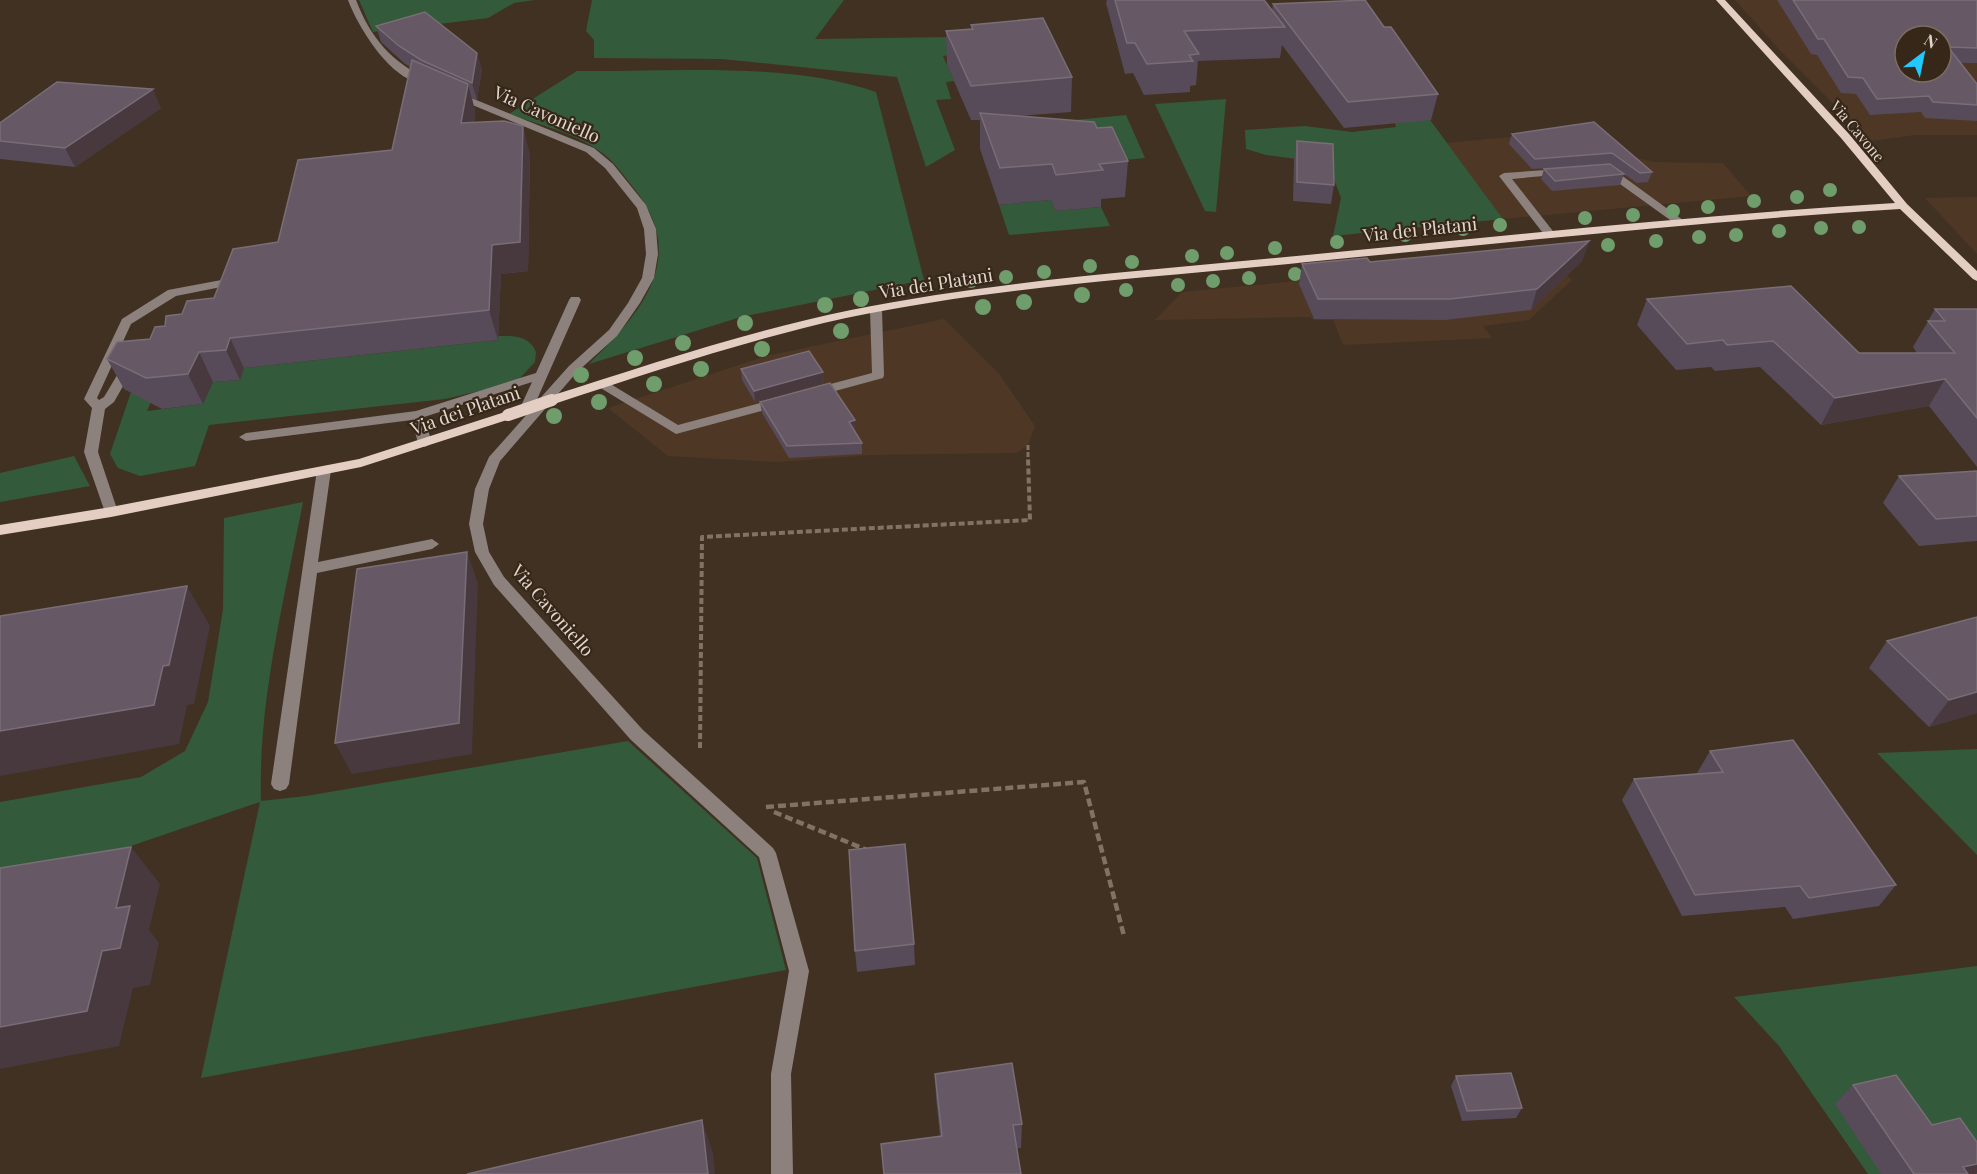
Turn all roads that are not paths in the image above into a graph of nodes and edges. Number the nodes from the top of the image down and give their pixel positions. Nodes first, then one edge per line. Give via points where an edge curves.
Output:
1 (352, 0) edge
2 (1720, 0) edge
3 (1598, 170) edge
4 (1574, 171) edge
5 (1903, 207) junction
6 (1682, 223) junction
7 (1550, 235) junction
8 (1977, 277) edge
9 (232, 282) edge
10 (575, 300) dead end
11 (876, 310) junction
12 (136, 353) edge
13 (542, 375) junction
14 (604, 384) junction
15 (99, 407) junction
16 (527, 408) junction
17 (417, 415) junction
18 (246, 437) dead end
19 (425, 443) junction
20 (324, 470) junction
21 (111, 512) junction
22 (0, 530) edge
23 (432, 544) dead end
24 (310, 569) junction
25 (280, 784) dead end
26 (783, 1174) edge

1 - 26 lane, Via Cavoniello via 367,36 411,76 590,150 609,166 635,199 650,229 652,254 648,278 634,303 613,333 573,369 494,460 482,489 476,524 482,552 499,581 637,735 767,853 799,971 781,1074
2 - 5 main road, Via Cavone via 1845,136
3 - 6 lane via 1610,169
4 - 7 lane via 1504,176
5 - 6 main road, Via dei Platani
5 - 8 main road, Via Cavone
6 - 7 main road, Via dei Platani
7 - 11 main road, Via dei Platani via 1089,280
9 - 15 lane via 172,293 126,322 90,399
10 - 13 lane
11 - 14 main road, Via dei Platani via 753,336
11 - 14 lane via 878,375 794,398 676,430
12 - 15 lane via 109,399
13 - 16 lane
13 - 17 lane
14 - 16 main road, Via dei Platani, bridge
15 - 21 lane via 92,452
16 - 19 main road, Via dei Platani, bridge
17 - 18 lane
17 - 19 lane
19 - 20 main road, Via dei Platani
20 - 21 main road, Via dei Platani
20 - 24 lane
21 - 22 main road, Via dei Platani
23 - 24 lane
24 - 25 lane

